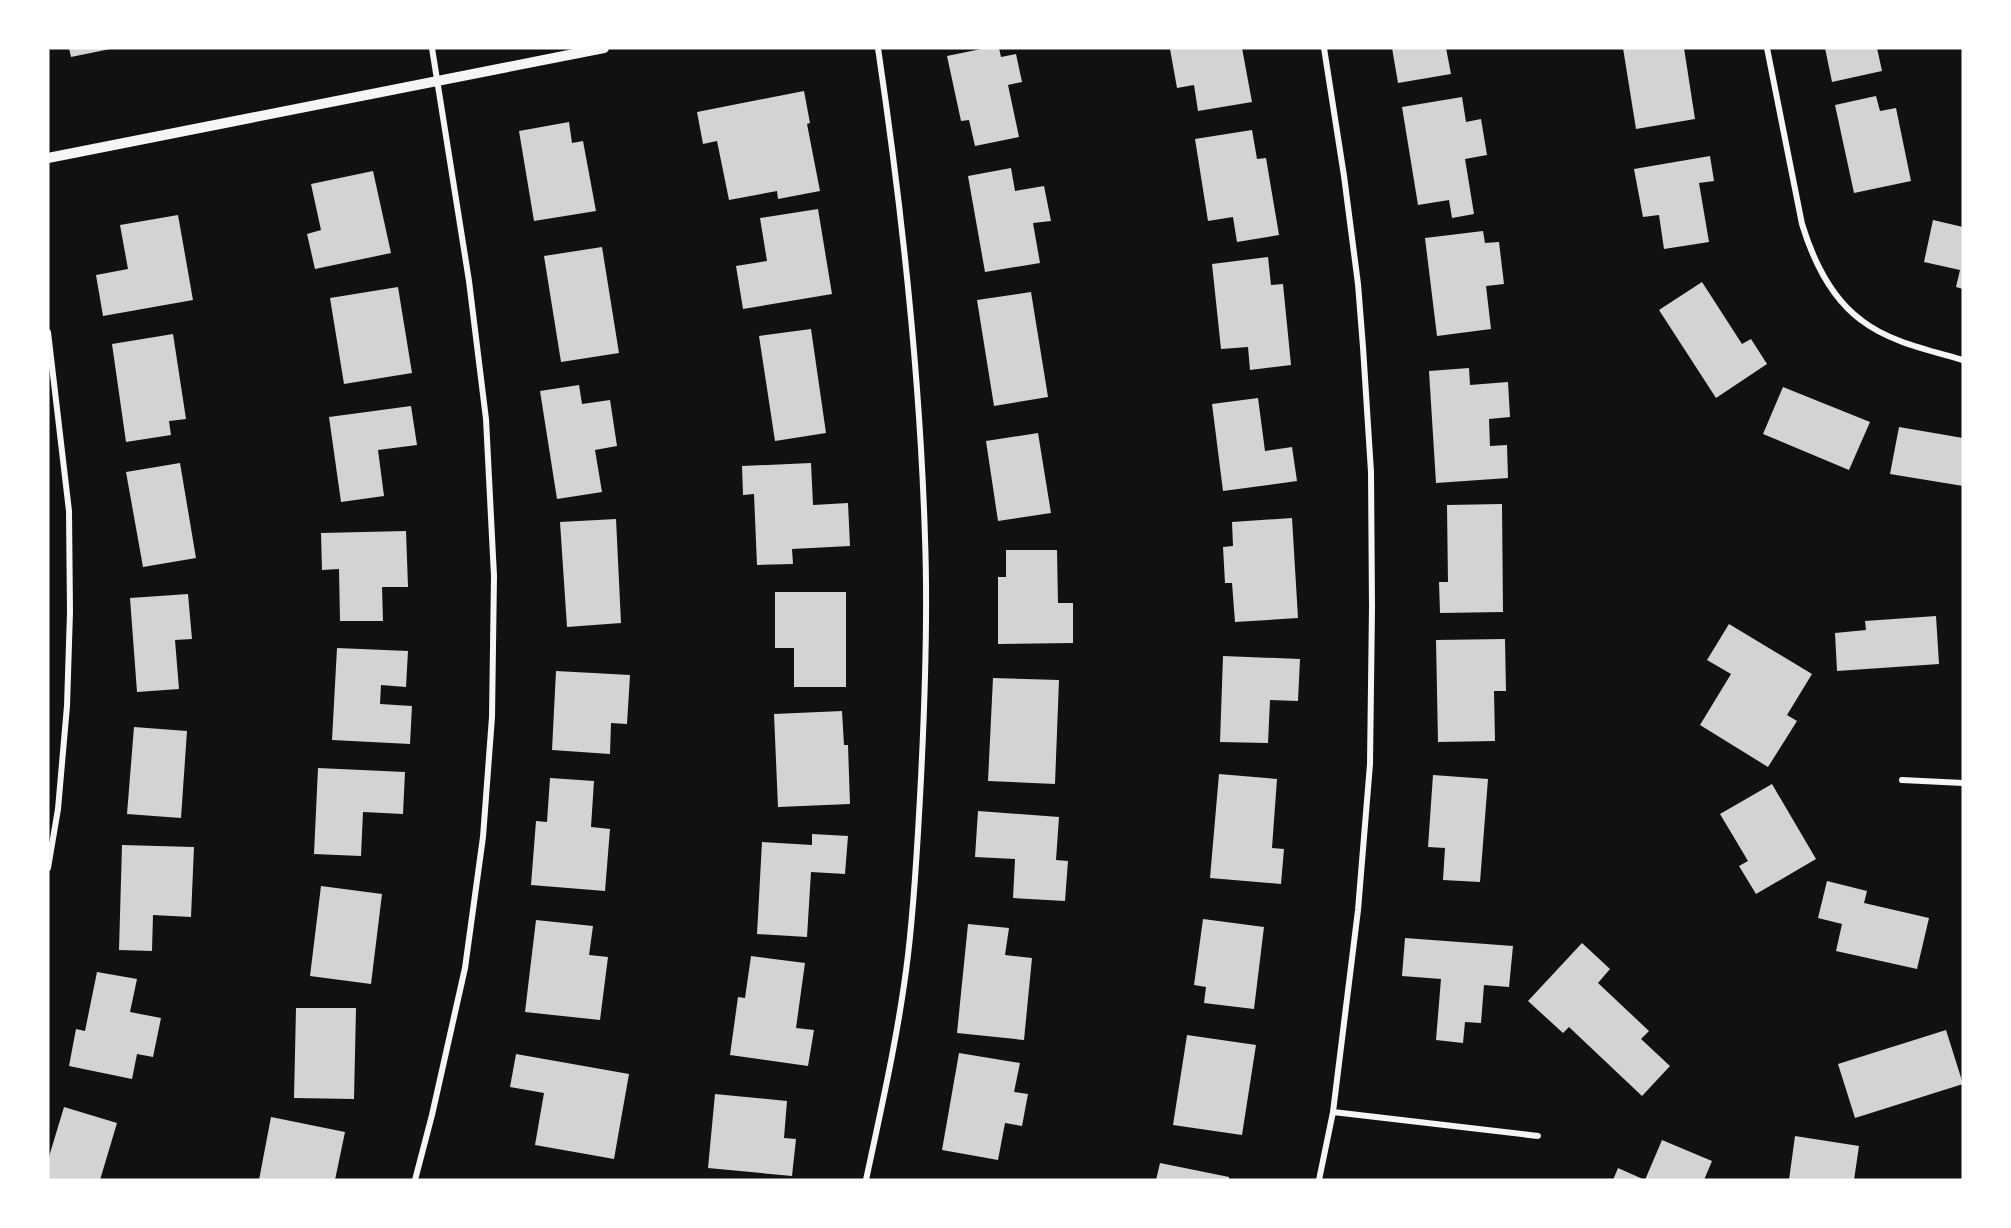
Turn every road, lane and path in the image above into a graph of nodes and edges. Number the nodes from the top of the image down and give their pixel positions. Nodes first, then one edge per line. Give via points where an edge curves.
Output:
1 (432, 48) edge
2 (604, 48) edge
3 (878, 48) edge
4 (1324, 48) edge
5 (1767, 48) edge
6 (438, 82) junction
7 (48, 158) edge
8 (48, 332) edge
9 (1963, 360) edge
10 (1902, 780) dead end
11 (1963, 783) edge
12 (48, 868) edge
13 (1333, 1112) junction
14 (1538, 1136) dead end
15 (415, 1180) edge
16 (866, 1180) edge
17 (1319, 1180) edge

1 - 6 street
2 - 6 street
3 - 16 street via 916,360 925,539 926,672 908,954 894,1050
4 - 13 street via 1358,284 1371,472 1370,765 1358,910
5 - 9 street via 1796,197 1822,275 1849,310 1874,329
6 - 7 street
6 - 15 street via 486,419 494,576 492,717 483,837 465,968
8 - 12 street via 69,511 70,612 67,706
10 - 11 street
13 - 14 street
13 - 17 street

